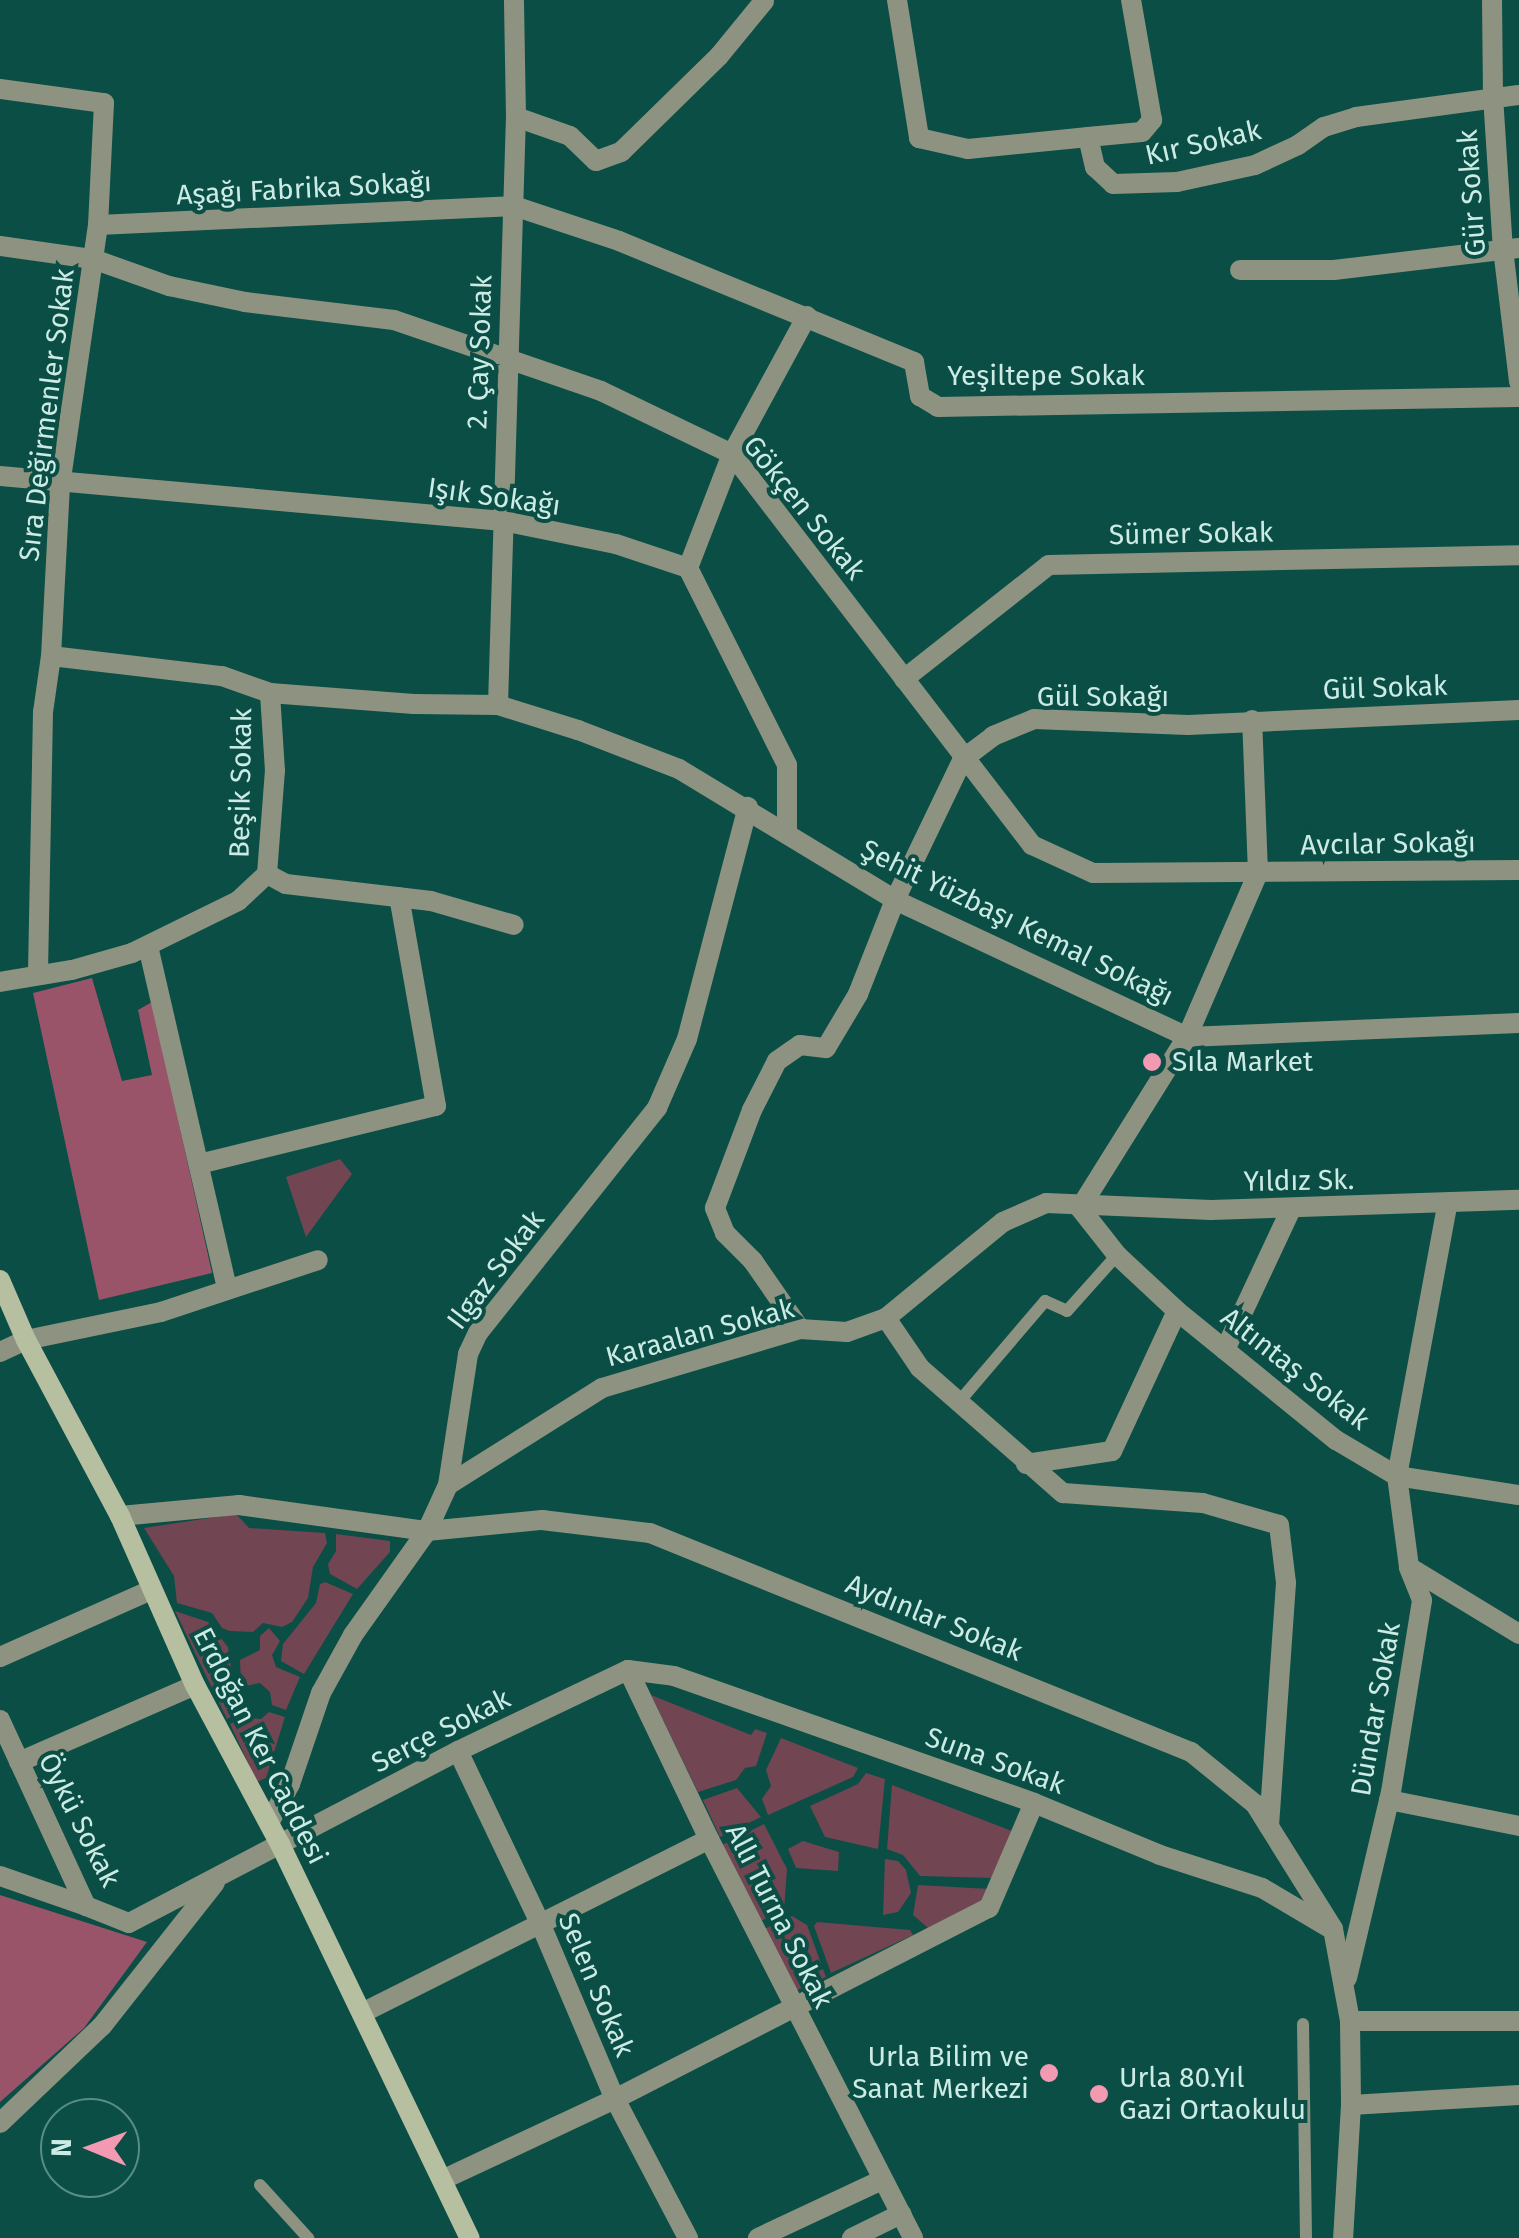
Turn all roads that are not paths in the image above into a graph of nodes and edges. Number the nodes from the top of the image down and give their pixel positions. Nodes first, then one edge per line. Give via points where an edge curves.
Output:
1 (514, 0) edge
2 (760, 0) edge
3 (897, 0) edge
4 (1130, 0) edge
5 (1492, 0) edge
6 (0, 89) edge
7 (1519, 95) edge
8 (1492, 96) junction
9 (516, 117) junction
10 (1088, 137) junction
11 (514, 206) junction
12 (98, 226) junction
13 (0, 246) edge
14 (1511, 248) edge
15 (94, 258) junction
16 (1240, 270) dead end
17 (807, 316) junction
18 (506, 358) junction
19 (1519, 382) edge
20 (1519, 397) edge
21 (732, 454) junction
22 (0, 476) edge
23 (60, 484) junction
24 (503, 521) junction
25 (1519, 555) edge
26 (688, 568) junction
27 (51, 656) junction
28 (904, 678) junction
29 (270, 693) junction
30 (498, 705) junction
31 (1519, 710) edge
32 (1252, 720) junction
33 (963, 759) junction
34 (748, 807) junction
35 (787, 834) junction
36 (1519, 870) edge
37 (1258, 873) junction
38 (267, 874) junction
39 (398, 896) junction
40 (894, 900) junction
41 (514, 925) dead end
42 (148, 946) junction
43 (38, 974) junction
44 (0, 982) edge
45 (1519, 1023) edge
46 (1187, 1037) junction
47 (199, 1164) junction
48 (1519, 1200) edge
49 (1446, 1206) junction
50 (1080, 1208) junction
51 (1291, 1209) junction
52 (1117, 1255) junction
53 (318, 1260) dead end
54 (0, 1280) edge
55 (227, 1287) junction
56 (1176, 1311) junction
57 (886, 1318) junction
58 (800, 1330) junction
59 (26, 1340) junction
60 (1225, 1350) junction
61 (0, 1352) edge
62 (958, 1403) junction
63 (1026, 1464) junction
64 (1397, 1476) junction
65 (448, 1486) junction
66 (1519, 1495) edge
67 (120, 1516) junction
68 (426, 1531) junction
69 (1409, 1567) junction
70 (151, 1590) junction
71 (1519, 1634) edge
72 (0, 1657) edge
73 (628, 1670) junction
74 (194, 1685) junction
75 (0, 1720) edge
76 (458, 1751) junction
77 (19, 1762) junction
78 (1389, 1800) junction
79 (1034, 1803) junction
80 (1517, 1819) edge
81 (269, 1824) junction
82 (1269, 1826) junction
83 (709, 1840) junction
84 (280, 1844) junction
85 (0, 1876) edge
86 (221, 1876) junction
87 (86, 1906) junction
88 (129, 1922) joint
89 (541, 1925) junction
90 (1333, 1929) junction
91 (1346, 1984) junction
92 (794, 2008) junction
93 (362, 2013) junction
94 (1350, 2021) junction
95 (1519, 2021) edge
96 (1303, 2024) dead end
97 (1519, 2096) edge
98 (615, 2099) junction
99 (1352, 2105) junction
100 (0, 2123) edge
101 (442, 2180) junction
102 (882, 2180) junction
103 (260, 2185) dead end
104 (901, 2214) junction
105 (308, 2238) edge
106 (470, 2238) edge
107 (688, 2238) edge
108 (758, 2238) edge
109 (852, 2238) edge
110 (913, 2238) edge
111 (1306, 2238) edge
112 (1343, 2238) edge

1 - 9 street, 2. Çay Sokak
2 - 9 street via 719,56 621,152 596,161 570,136
3 - 10 street via 919,138 968,149
4 - 10 street via 1152,120 1142,132
5 - 8 street, Gür Sokak
6 - 12 street, Sıra Değirmenler Sokak via 104,103
7 - 8 street, Kır Sokak
8 - 10 street, Kır Sokak via 1356,117 1255,165 1139,186 1113,184 1104,176
8 - 14 street, Gür Sokak
9 - 11 street, 2. Çay Sokak
11 - 12 street, Aşağı Fabrika Sokağı
11 - 17 street, Yeşiltepe Sokak
11 - 18 street, 2. Çay Sokak
12 - 15 street, Sıra Değirmenler Sokak
13 - 15 street, Gökçen Sokak
14 - 16 street via 1334,270
14 - 19 street, Gür Sokak
15 - 18 street, Gökçen Sokak via 169,286 244,302 394,320
15 - 23 street, Sıra Değirmenler Sokak
17 - 20 street, Yeşiltepe Sokak via 914,362 920,396 938,407
17 - 21 street
18 - 21 street, Gökçen Sokak via 600,391
18 - 24 street, 2. Çay Sokak
21 - 26 street
21 - 28 street, Gökçen Sokak
22 - 23 street, Işık Sokağı
23 - 24 street, Işık Sokağı
23 - 27 street, Sıra Değirmenler Sokak
24 - 26 street, Işık Sokağı via 616,544
24 - 30 street, 2. Çay Sokak
25 - 28 street, Sümer Sokak via 1049,565
26 - 35 street via 786,765
27 - 29 street, Şehit Yüzbaşı Kemal Sokağı via 222,676
27 - 43 street, Sıra Değirmenler Sokak via 42,712
28 - 33 street, Gökçen Sokak
29 - 30 street, Şehit Yüzbaşı Kemal Sokağı
29 - 38 street, Beşik Sokak via 275,771
30 - 34 street, Şehit Yüzbaşı Kemal Sokağı via 679,769
31 - 32 street, Gül Sokak
32 - 33 street, Gül Sokağı via 1188,726 1034,720 992,736
32 - 37 street
33 - 37 street, Gökçen Sokak via 1032,845 1093,873
33 - 40 street
34 - 35 street, Şehit Yüzbaşı Kemal Sokağı
34 - 65 street, Ilgaz Sokak via 680,1056 656,1108 478,1333 468,1354
35 - 40 street, Şehit Yüzbaşı Kemal Sokağı
36 - 37 street, Avcılar Sokağı
37 - 46 street
38 - 39 street via 286,884
38 - 42 street via 238,901
39 - 41 street
39 - 47 street via 436,1106
40 - 46 street, Şehit Yüzbaşı Kemal Sokağı
40 - 58 street via 858,994 826,1048 800,1045 777,1061 715,1208 725,1232
42 - 43 street
42 - 47 street
43 - 44 street
45 - 46 street, Şehit Yüzbaşı Kemal Sokağı
46 - 50 street
47 - 55 street
48 - 49 street, Yıldız Sk.
49 - 51 street, Yıldız Sk.
49 - 64 street, Dündar Sokak
50 - 51 street, Yıldız Sk.
50 - 52 street, Altıntaş Sokak
50 - 57 street, Karaalan Sokak via 1046,1204 1003,1222
51 - 60 street
52 - 56 street, Altıntaş Sokak
52 - 62 lane via 1066,1311 1045,1301
53 - 55 street
54 - 59 main road, Erdoğan Ker Caddesi
55 - 59 street via 161,1312
56 - 60 street, Altıntaş Sokak
56 - 63 street via 1112,1450
57 - 58 street, Karaalan Sokak via 847,1332
57 - 62 street via 920,1368
58 - 65 street, Karaalan Sokak via 602,1388
59 - 61 street
59 - 67 main road, Erdoğan Ker Caddesi
60 - 64 street, Altıntaş Sokak via 1336,1440
62 - 63 street
63 - 82 street via 1064,1493 1203,1503 1279,1526 1286,1583
64 - 66 street, Altıntaş Sokak
64 - 69 street, Dündar Sokak
65 - 68 street, Ilgaz Sokak
67 - 68 street, Aydınlar Sokak via 239,1504
67 - 70 main road, Erdoğan Ker Caddesi
68 - 81 street, Ilgaz Sokak via 321,1693
68 - 82 street, Aydınlar Sokak via 542,1520 650,1533 1191,1752 1256,1804
69 - 71 street
69 - 78 street, Dündar Sokak via 1422,1600
70 - 72 street
70 - 74 main road, Erdoğan Ker Caddesi
73 - 76 street, Serçe Sokak
73 - 79 street, Suna Sokak via 674,1676
73 - 83 street, Allı Turna Sokak
74 - 77 street
74 - 81 main road, Erdoğan Ker Caddesi
75 - 77 street, Öykü Sokak
76 - 84 street, Serçe Sokak
76 - 89 street, Selen Sokak
77 - 87 street, Öykü Sokak
78 - 80 street
78 - 91 street, Dündar Sokak
79 - 90 street, Suna Sokak via 1262,1888
79 - 92 street via 989,1908
81 - 84 main road, Erdoğan Ker Caddesi
82 - 90 street, Aydınlar Sokak
83 - 89 street
83 - 92 street, Allı Turna Sokak
84 - 86 street, Serçe Sokak
84 - 93 main road, Erdoğan Ker Caddesi
85 - 87 street
86 - 88 street, Serçe Sokak
86 - 100 street via 102,2026
87 - 88 street, Öykü Sokak
89 - 93 street
89 - 98 street, Selen Sokak
90 - 91 street, Aydınlar Sokak
91 - 94 street, Aydınlar Sokak
92 - 98 street
92 - 102 street, Allı Turna Sokak
93 - 101 main road, Erdoğan Ker Caddesi
94 - 95 street
94 - 99 street, Aydınlar Sokak
96 - 111 lane
97 - 99 street
98 - 101 street
98 - 107 street, Selen Sokak
99 - 112 street, Aydınlar Sokak
101 - 106 main road, Erdoğan Ker Caddesi
102 - 104 street, Allı Turna Sokak
102 - 108 street
103 - 105 lane
104 - 109 street
104 - 110 street, Allı Turna Sokak

